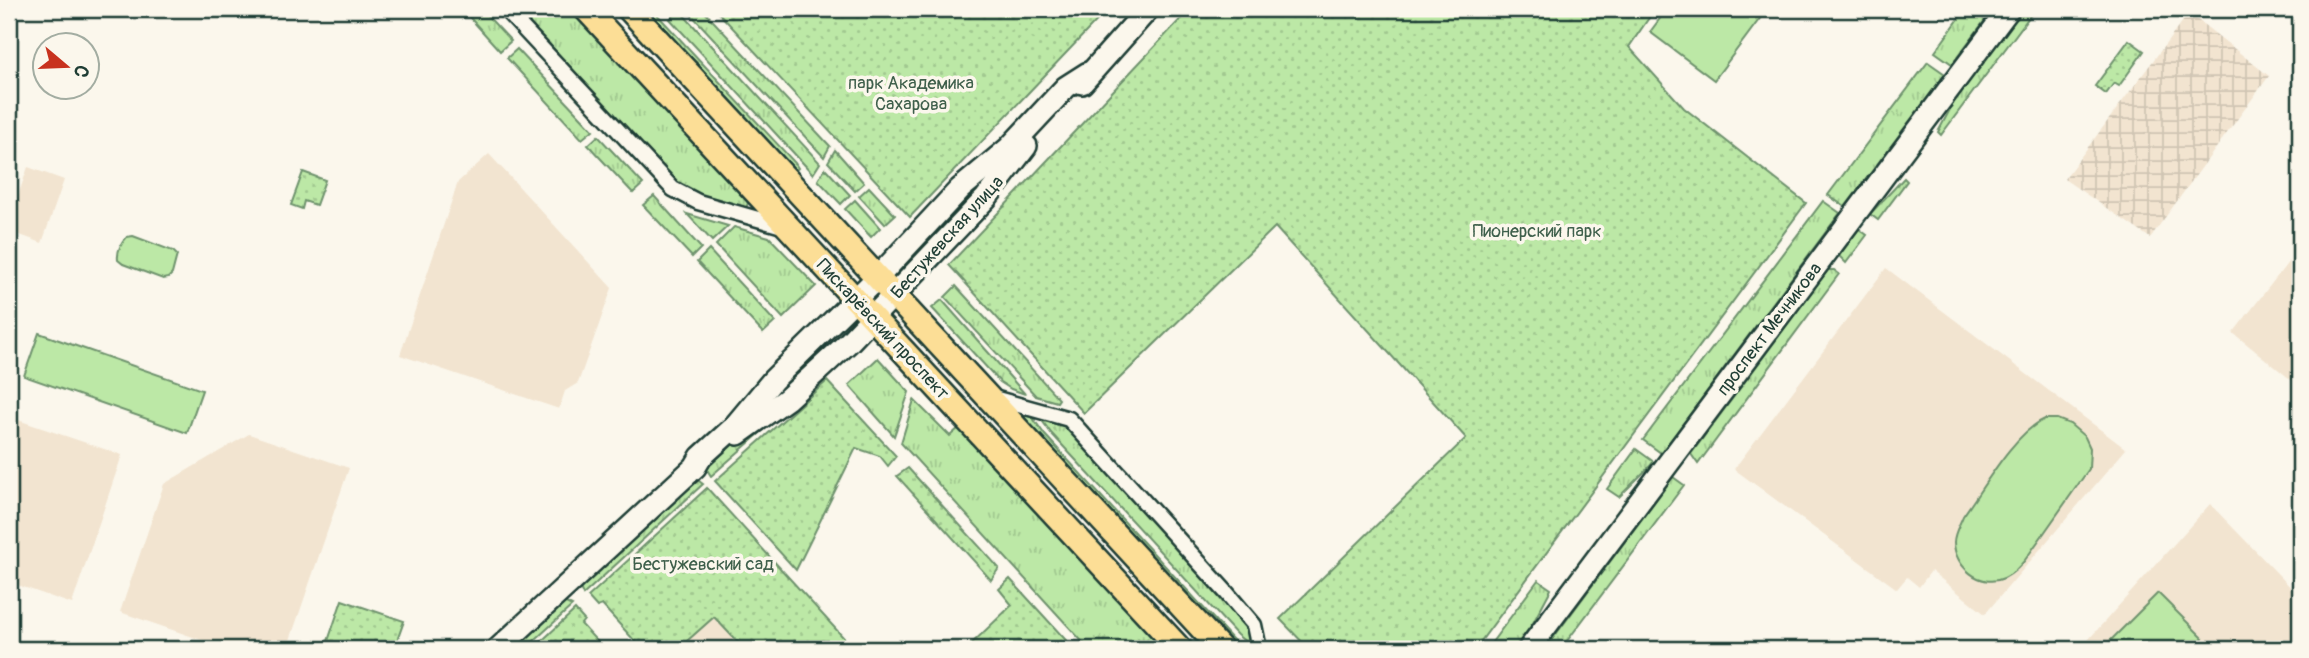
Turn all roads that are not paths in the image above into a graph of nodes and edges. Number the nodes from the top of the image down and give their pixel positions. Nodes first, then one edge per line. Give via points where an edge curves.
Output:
1 (505, 9) edge
2 (586, 9) edge
3 (629, 9) edge
4 (1149, 9) edge
5 (2009, 9) edge
6 (1088, 73) junction
7 (787, 227) junction
8 (878, 277) junction
9 (894, 295) junction
10 (855, 300) junction
11 (872, 318) junction
12 (987, 396) junction
13 (695, 467) junction
14 (498, 649) edge
15 (1180, 649) edge
16 (1221, 649) edge
17 (1259, 649) edge
18 (1529, 649) edge

1 - 7 street via 673,189 698,202
2 - 7 main road, Пискарёвский проспект
3 - 8 main road, Пискарёвский проспект
4 - 6 street, Бестужевская улица
5 - 18 street, проспект Мечникова
6 - 8 street, Бестужевская улица via 1066,87 1009,148 960,189
6 - 9 street, Бестужевская улица via 986,198
7 - 10 main road, Пискарёвский проспект
8 - 9 main road, Пискарёвский проспект
8 - 10 street, Бестужевская улица
9 - 11 street, Бестужевская улица
9 - 12 main road, Пискарёвский проспект
10 - 11 main road, Пискарёвский проспект
10 - 13 street, Бестужевская улица via 773,380
11 - 13 street, Бестужевская улица via 787,400
11 - 15 main road, Пискарёвский проспект
12 - 16 main road, Пискарёвский проспект
12 - 17 street via 1069,419 1240,608 1254,625
13 - 14 street, Бестужевская улица

